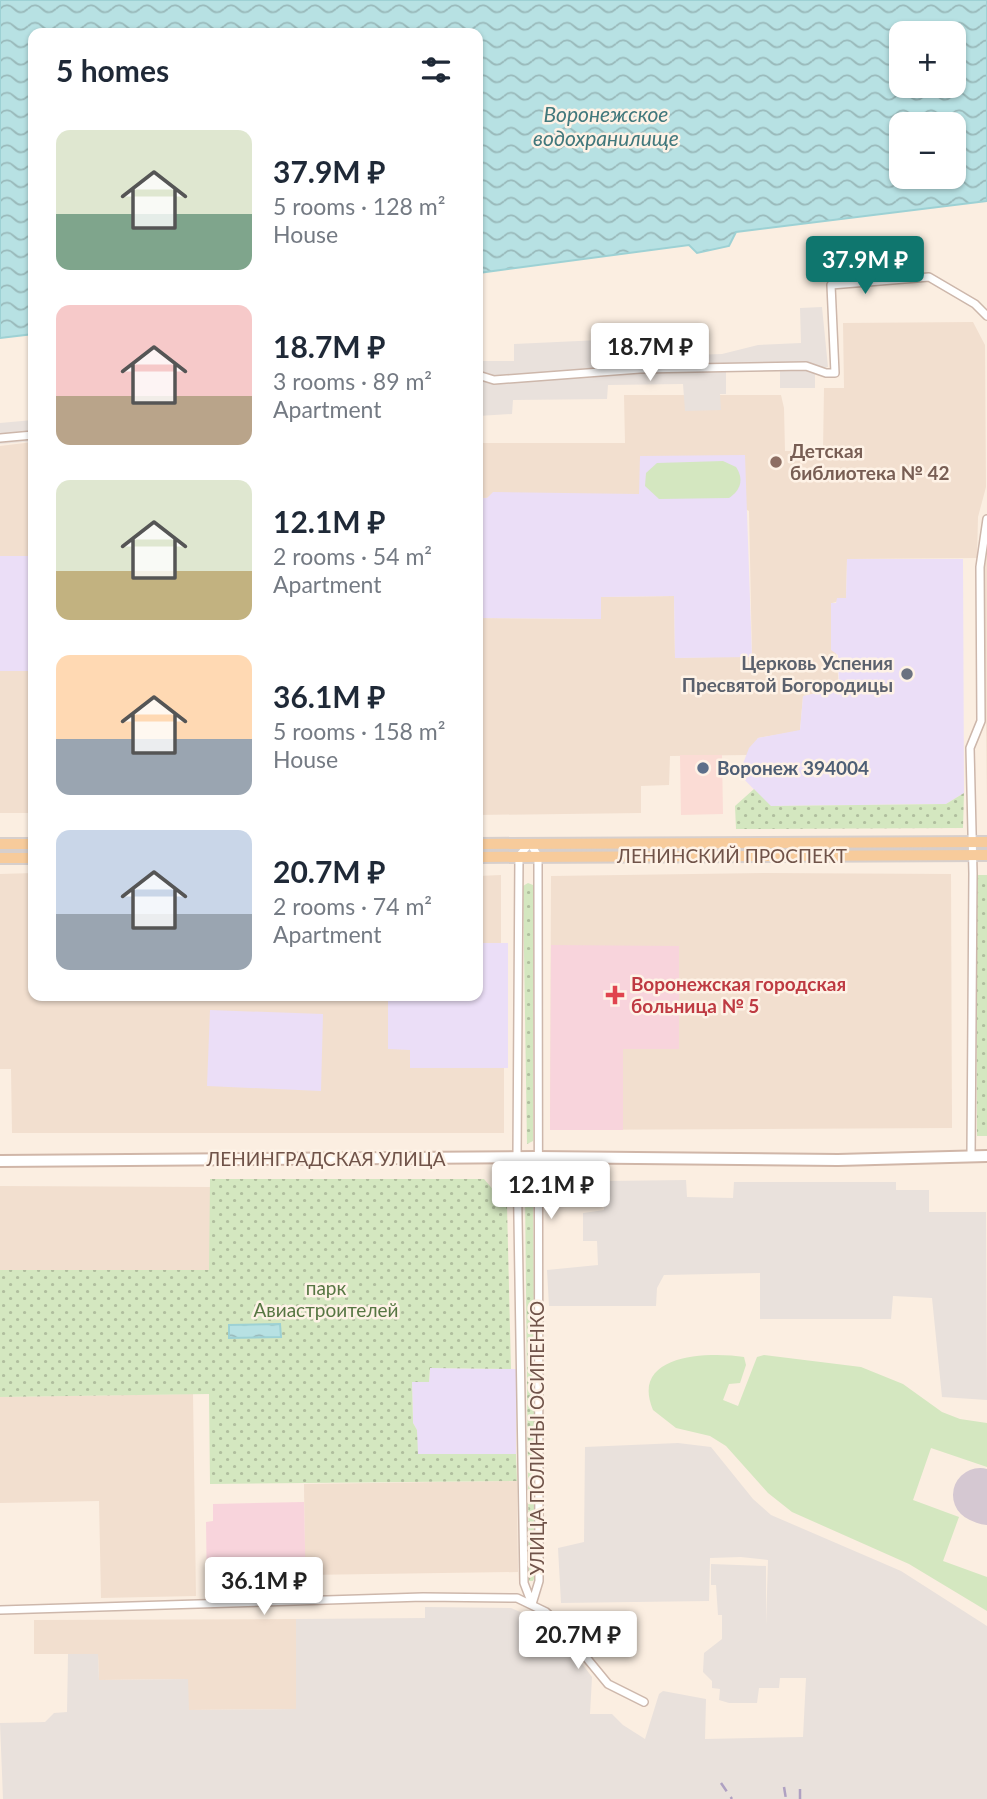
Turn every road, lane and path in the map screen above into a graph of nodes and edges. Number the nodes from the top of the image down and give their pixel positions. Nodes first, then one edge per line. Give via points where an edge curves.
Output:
1 (987, 316) edge
2 (483, 377) edge
3 (28, 435) edge
4 (0, 438) edge
5 (987, 519) edge
6 (972, 842) junction
7 (987, 842) edge
8 (530, 843) junction
9 (0, 844) edge
10 (28, 844) edge
11 (483, 844) edge
12 (973, 855) junction
13 (987, 855) edge
14 (519, 856) junction
15 (538, 856) junction
16 (483, 857) edge
17 (0, 858) edge
18 (28, 858) edge
19 (971, 1156) junction
20 (987, 1156) edge
21 (517, 1157) junction
22 (536, 1157) junction
23 (0, 1161) edge
24 (532, 1604) junction
25 (0, 1610) edge
26 (644, 1702) dead end

1 - 2 street via 929,276 831,285 835,373 806,366 640,369 494,380
3 - 4 street
5 - 6 street via 980,567 981,722 970,748
6 - 7 main road, ЛЕНИНСКИЙ ПРОСПЕКТ
6 - 8 main road, ЛЕНИНСКИЙ ПРОСПЕКТ
6 - 12 street
8 - 11 main road, ЛЕНИНСКИЙ ПРОСПЕКТ
8 - 14 street
8 - 15 street
9 - 10 main road
12 - 13 main road, ЛЕНИНСКИЙ ПРОСПЕКТ
12 - 15 main road, ЛЕНИНСКИЙ ПРОСПЕКТ
12 - 19 street
14 - 15 main road, ЛЕНИНСКИЙ ПРОСПЕКТ
14 - 16 main road, ЛЕНИНСКИЙ ПРОСПЕКТ
14 - 21 street, УЛИЦА ПОЛИНЫ ОСИПЕНКО
15 - 22 street, УЛИЦА ПОЛИНЫ ОСИПЕНКО
17 - 18 main road
19 - 20 main road, ЛЕНИНГРАДСКАЯ УЛИЦА
19 - 22 main road, ЛЕНИНГРАДСКАЯ УЛИЦА via 838,1160
21 - 22 main road, ЛЕНИНГРАДСКАЯ УЛИЦА
21 - 23 main road, ЛЕНИНГРАДСКАЯ УЛИЦА
21 - 24 street, УЛИЦА ПОЛИНЫ ОСИПЕНКО via 524,1583
22 - 24 street, УЛИЦА ПОЛИНЫ ОСИПЕНКО via 538,1581
24 - 25 street via 500,1595
24 - 26 street via 557,1622 608,1684

